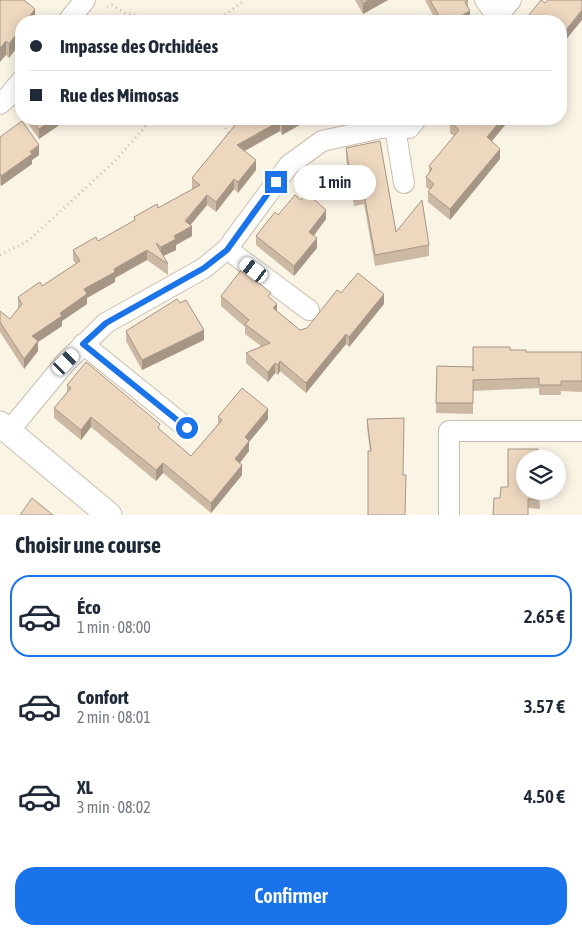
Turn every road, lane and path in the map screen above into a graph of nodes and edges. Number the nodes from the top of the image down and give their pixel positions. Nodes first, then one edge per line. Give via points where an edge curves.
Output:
1 (85, 0) edge
2 (245, 0) edge
3 (485, 0) edge
4 (510, 0) edge
5 (104, 8) dead end
6 (73, 15) edge
7 (135, 15) edge
8 (225, 15) edge
9 (493, 15) edge
10 (498, 15) edge
11 (15, 88) edge
12 (0, 104) edge
13 (147, 125) edge
14 (224, 125) edge
15 (411, 125) edge
16 (396, 128) junction
17 (232, 139) edge
18 (404, 183) dead end
19 (227, 250) junction
20 (0, 255) edge
21 (309, 310) dead end
22 (83, 344) junction
23 (4, 428) edge
24 (187, 428) dead end
25 (582, 431) edge
26 (107, 514) edge
27 (449, 515) edge

1 - 6 street
2 - 8 path
3 - 9 street
4 - 10 street
5 - 7 path via 112,5
11 - 12 street
13 - 20 path via 114,162 28,241
14 - 17 path
15 - 16 street
16 - 18 street
16 - 19 street via 381,128 322,141 289,165
19 - 21 street
19 - 22 street via 204,268 106,323
22 - 23 street
22 - 24 street
23 - 26 street
25 - 27 street via 449,431

